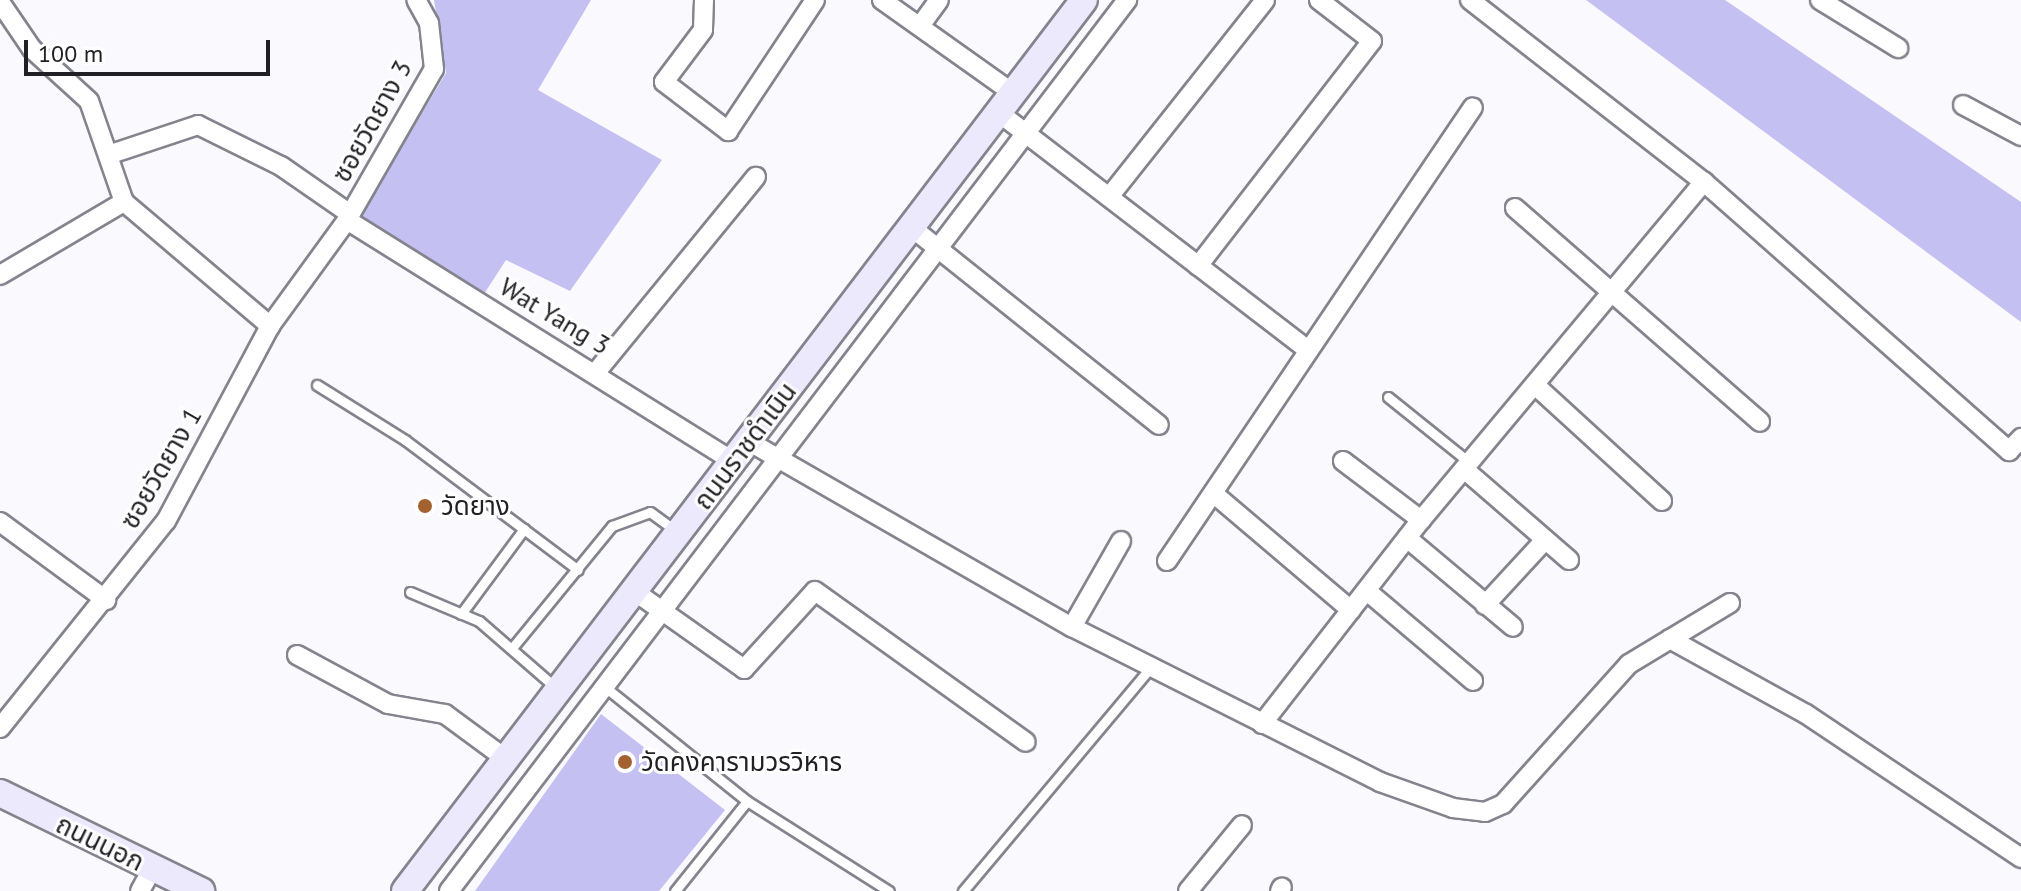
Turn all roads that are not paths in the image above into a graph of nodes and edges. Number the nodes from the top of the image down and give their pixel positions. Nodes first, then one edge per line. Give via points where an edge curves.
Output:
1 (416, 0) edge
2 (704, 0) edge
3 (815, 0) edge
4 (882, 0) edge
5 (939, 0) edge
6 (1084, 0) edge
7 (1127, 0) edge
8 (1265, 0) edge
9 (1319, 0) edge
10 (1470, 0) edge
11 (0, 2) edge
12 (1826, 2) edge
13 (1111, 20) junction
14 (920, 26) junction
15 (1898, 48) dead end
16 (1006, 102) junction
17 (1963, 105) dead end
18 (1473, 107) dead end
19 (1024, 131) junction
20 (2021, 136) edge
21 (108, 155) junction
22 (756, 177) dead end
23 (1704, 182) junction
24 (1109, 197) junction
25 (124, 202) junction
26 (1515, 208) dead end
27 (348, 217) junction
28 (911, 227) junction
29 (937, 248) junction
30 (1198, 266) junction
31 (0, 275) edge
32 (1615, 289) junction
33 (270, 326) junction
34 (1308, 350) junction
35 (597, 371) junction
36 (317, 385) dead end
37 (1535, 385) junction
38 (1388, 397) dead end
39 (1760, 422) dead end
40 (1159, 425) dead end
41 (2021, 438) edge
42 (741, 451) junction
43 (781, 459) junction
44 (1343, 461) dead end
45 (1467, 466) junction
46 (1213, 493) junction
47 (1662, 501) dead end
48 (1421, 520) junction
49 (0, 522) edge
50 (524, 529) junction
51 (678, 533) junction
52 (1407, 538) junction
53 (1121, 541) dead end
54 (1544, 541) junction
55 (1569, 560) dead end
56 (1167, 561) dead end
57 (578, 570) junction
58 (634, 591) junction
59 (1367, 591) junction
60 (410, 592) dead end
61 (106, 600) junction
62 (1730, 603) dead end
63 (1485, 605) junction
64 (1351, 610) junction
65 (663, 612) junction
66 (461, 614) junction
67 (1072, 627) junction
68 (1513, 627) dead end
69 (1670, 639) junction
70 (512, 648) junction
71 (297, 655) dead end
72 (1151, 667) junction
73 (1473, 681) dead end
74 (605, 687) junction
75 (558, 691) junction
76 (1262, 724) junction
77 (0, 728) edge
78 (1026, 742) dead end
79 (507, 758) junction
80 (536, 777) junction
81 (0, 793) edge
82 (747, 801) junction
83 (1242, 825) dead end
84 (2021, 858) edge
85 (146, 880) edge
86 (201, 891) edge
87 (405, 891) edge
88 (449, 891) edge
89 (675, 891) edge
90 (889, 891) edge
91 (963, 891) edge
92 (1188, 891) edge

1 - 27 street, ซอยวัดยาง 3 via 429,23 434,69
2 - 3 street via 703,30 664,82 728,131
4 - 14 street
5 - 14 street
6 - 13 street
6 - 16 main road, ถนนราชดำเนิน
7 - 13 street
8 - 24 street
9 - 30 street via 1372,41
10 - 23 street
11 - 21 street via 32,49 89,101
12 - 15 street
13 - 19 street
14 - 16 street
16 - 19 street
16 - 28 main road, ถนนราชดำเนิน
17 - 20 street
18 - 34 street
19 - 24 street
19 - 29 street
21 - 25 street
21 - 27 street, Wat Yang 3 via 198,125 281,166
22 - 35 street
23 - 32 street
23 - 41 street via 2009,451
24 - 30 street
25 - 31 street
25 - 33 street
26 - 32 street
27 - 33 street, ซอยวัดยาง 1
27 - 35 street, Wat Yang 3
28 - 29 street
28 - 42 main road, ถนนราชดำเนิน
29 - 40 street
29 - 43 street
30 - 34 street
32 - 37 street
32 - 39 street
33 - 61 street, ซอยวัดยาง 1 via 166,521
34 - 46 street
35 - 42 street, Wat Yang 3
36 - 50 lane
37 - 45 street
37 - 47 street
38 - 45 lane
42 - 43 street, Wat Yang 3
42 - 51 main road, ถนนราชดำเนิน
43 - 65 street
43 - 67 street, Wat Yang 3
44 - 48 street
45 - 48 street
45 - 54 street
46 - 56 street
46 - 64 street
48 - 52 street
49 - 61 street
50 - 57 lane
50 - 66 lane
51 - 57 lane via 650,512 636,516 612,526
51 - 58 main road, ถนนราชดำเนิน
52 - 59 street
52 - 63 street
53 - 67 street
54 - 55 street
54 - 63 street
57 - 70 lane
58 - 65 street
58 - 75 main road, ถนนราชดำเนิน
59 - 64 street
59 - 73 street
60 - 66 lane
61 - 77 street, ซอยวัดยาง 1
62 - 69 street, Wat Yang 3
63 - 68 street
64 - 76 street
65 - 74 street
65 - 78 street via 744,669 815,591
66 - 70 lane
67 - 72 street, Wat Yang 3
69 - 76 street, Wat Yang 3 via 1629,664 1503,804 1485,812 1380,782
69 - 84 street via 1806,714
70 - 75 lane
71 - 79 street via 388,704 445,714
72 - 76 street, Wat Yang 3
72 - 91 lane
74 - 80 street
74 - 82 lane
75 - 79 main road, ถนนราชดำเนิน
79 - 80 street
79 - 87 main road, ถนนราชดำเนิน
80 - 88 street
81 - 85 main road, ถนนนอก
82 - 89 lane
82 - 90 lane
83 - 92 street
85 - 86 main road, ถนนนอก

